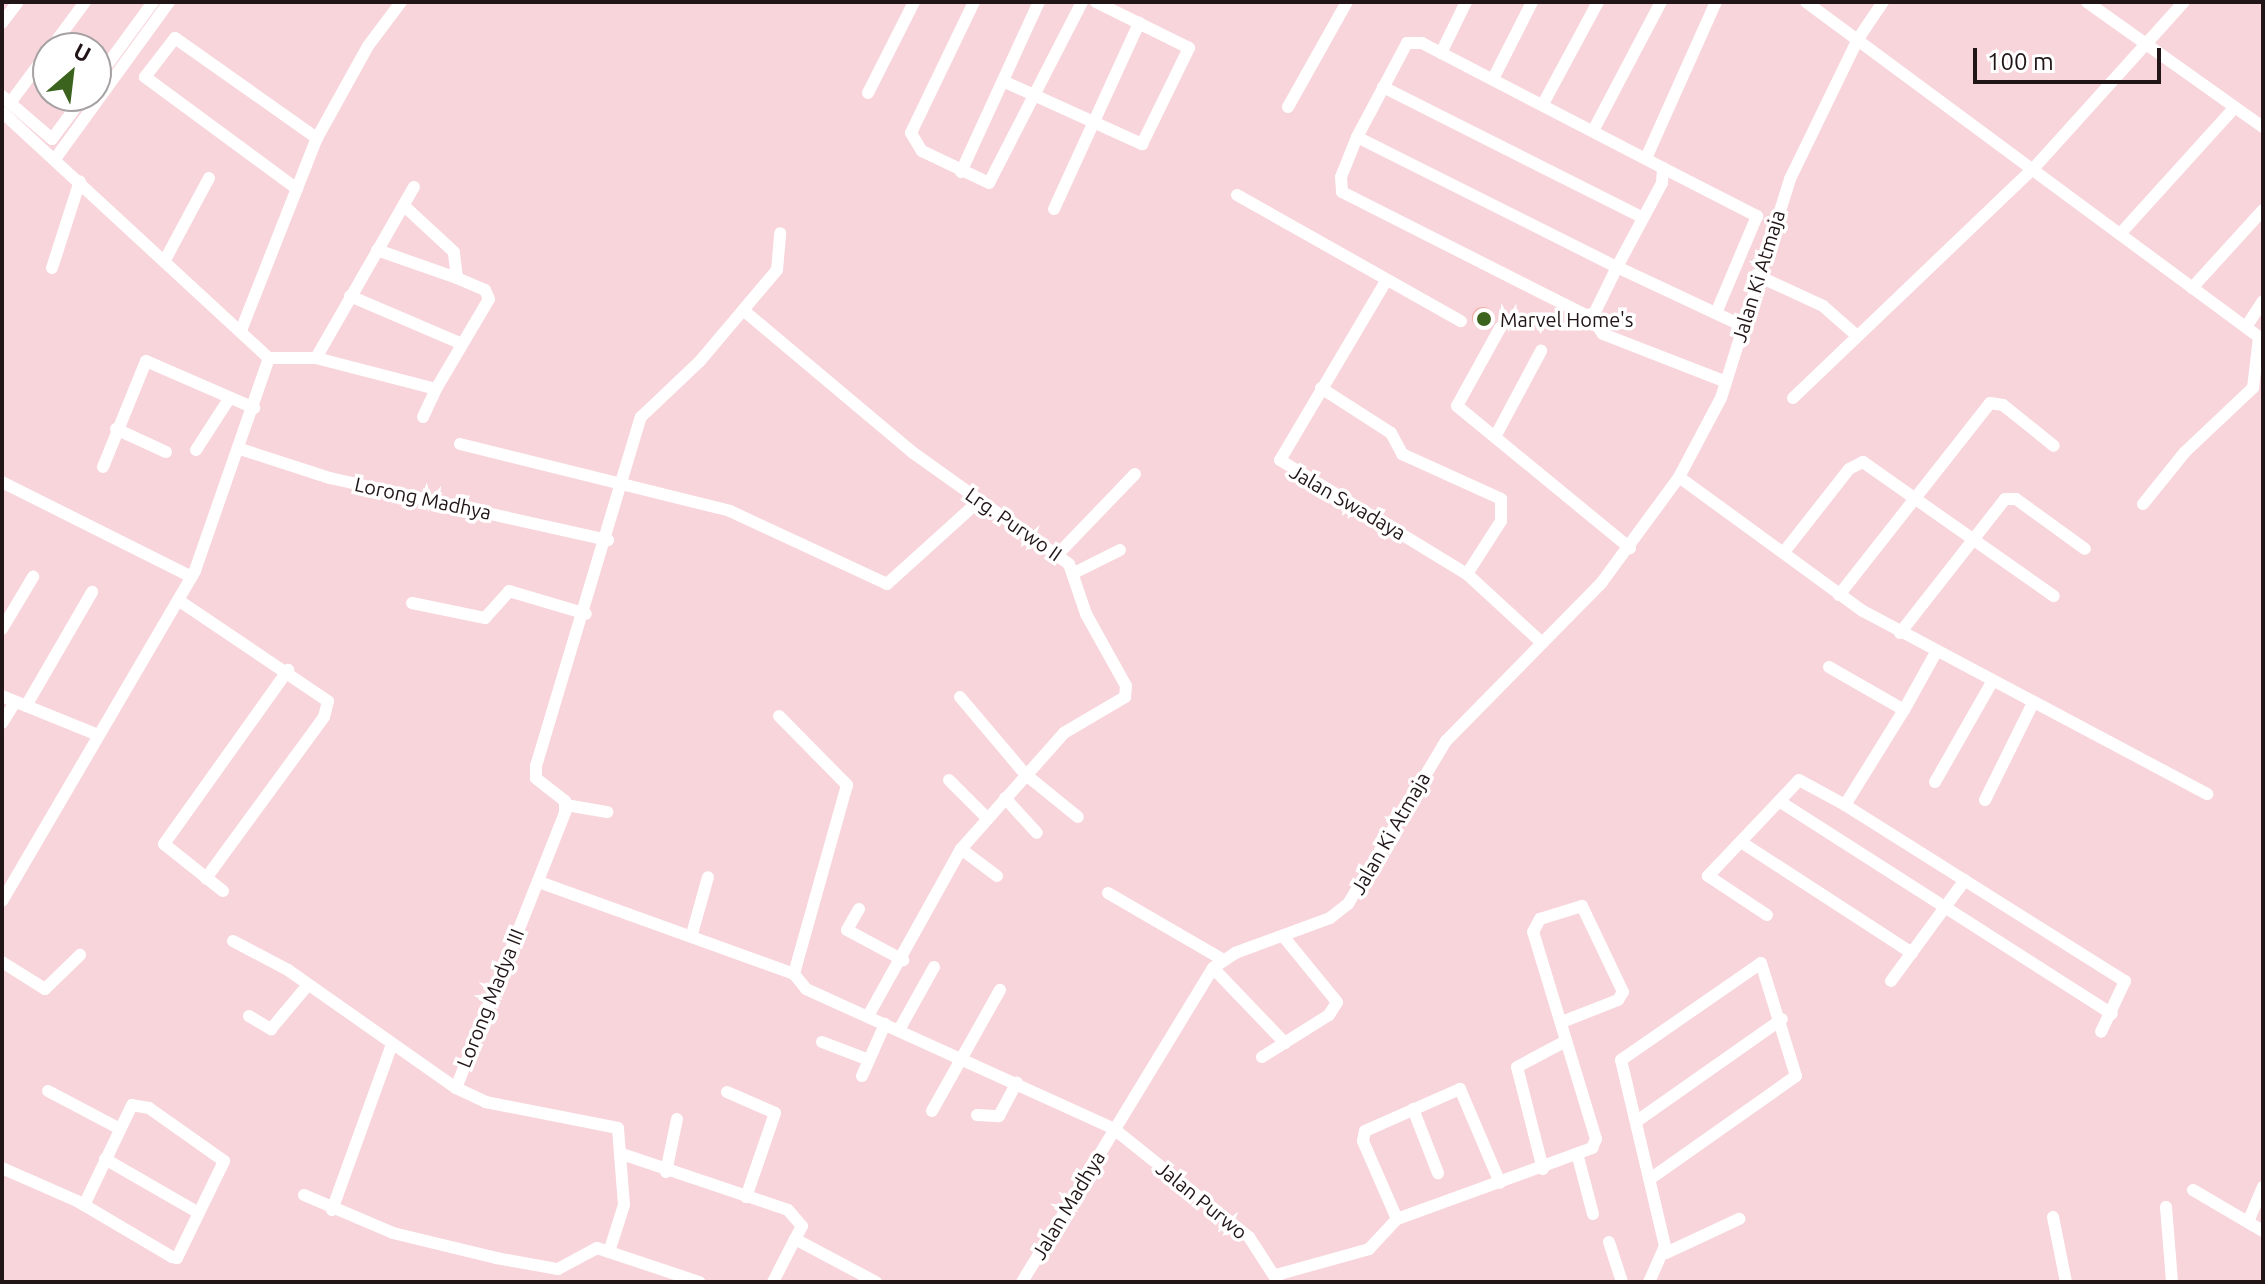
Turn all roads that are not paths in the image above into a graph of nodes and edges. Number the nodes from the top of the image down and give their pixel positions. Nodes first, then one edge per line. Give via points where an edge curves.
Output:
1 (18, 2) edge
2 (85, 2) edge
3 (153, 2) edge
4 (169, 2) edge
5 (401, 2) edge
6 (914, 2) edge
7 (974, 2) edge
8 (1039, 2) edge
9 (1082, 2) edge
10 (1096, 2) edge
11 (1347, 2) edge
12 (1466, 2) edge
13 (1532, 2) edge
14 (1598, 2) edge
15 (1661, 2) edge
16 (1716, 2) edge
17 (1806, 2) edge
18 (1883, 2) edge
19 (2087, 2) edge
20 (2184, 2) edge
21 (2, 23) edge
22 (1139, 23) junction
23 (62, 32) edge
24 (1858, 39) junction
25 (2143, 45) junction
26 (1441, 53) junction
27 (112, 58) edge
28 (32, 71) edge
29 (1493, 79) junction
30 (1003, 81) junction
31 (1383, 87) junction
32 (868, 93) dead end
33 (1034, 97) junction
34 (5, 104) edge
35 (1543, 104) junction
36 (1288, 107) dead end
37 (2233, 110) junction
38 (72, 112) edge
39 (1094, 123) junction
40 (2263, 127) edge
41 (1594, 129) junction
42 (1357, 137) junction
43 (317, 138) junction
44 (1647, 156) junction
45 (55, 159) junction
46 (1663, 168) junction
47 (2033, 169) junction
48 (961, 172) junction
49 (209, 178) dead end
50 (80, 181) junction
51 (414, 187) dead end
52 (297, 189) junction
53 (1237, 195) dead end
54 (403, 205) junction
55 (1054, 209) dead end
56 (2263, 210) edge
57 (1643, 218) junction
58 (780, 233) dead end
59 (2120, 234) junction
60 (377, 250) junction
61 (165, 260) junction
62 (1617, 267) junction
63 (52, 268) dead end
64 (1756, 275) junction
65 (457, 278) junction
66 (1386, 281) junction
67 (2192, 288) junction
68 (350, 296) junction
69 (2263, 301) edge
70 (743, 310) junction
71 (1716, 313) junction
72 (1590, 316) junction
73 (1461, 321) dead end
74 (1743, 326) junction
75 (2246, 327) junction
76 (242, 328) junction
77 (1500, 328) dead end
78 (1856, 335) junction
79 (2261, 338) edge
80 (462, 344) junction
81 (1541, 351) dead end
82 (269, 358) junction
83 (316, 358) junction
84 (1726, 382) junction
85 (1321, 388) junction
86 (436, 389) junction
87 (1793, 398) dead end
88 (229, 399) junction
89 (254, 408) junction
90 (423, 417) dead end
91 (116, 429) junction
92 (1495, 437) junction
93 (460, 444) dead end
94 (2054, 446) dead end
95 (240, 449) junction
96 (196, 450) dead end
97 (166, 452) dead end
98 (103, 467) dead end
99 (1135, 474) dead end
100 (1679, 477) junction
101 (2, 482) edge
102 (619, 484) junction
103 (1918, 499) junction
104 (980, 500) junction
105 (2143, 504) dead end
106 (608, 540) junction
107 (1973, 541) junction
108 (1630, 548) junction
109 (2085, 549) dead end
110 (1120, 550) dead end
111 (1784, 552) junction
112 (1058, 554) junction
113 (1076, 572) junction
114 (1467, 574) junction
115 (33, 577) dead end
116 (192, 577) junction
117 (92, 592) dead end
118 (1839, 595) junction
119 (2054, 596) dead end
120 (178, 600) junction
121 (412, 603) dead end
122 (586, 614) junction
123 (2, 629) edge
124 (1900, 633) junction
125 (1542, 643) junction
126 (1935, 654) junction
127 (1829, 667) dead end
128 (288, 670) junction
129 (1991, 684) junction
130 (2, 696) edge
131 (960, 697) dead end
132 (20, 704) junction
133 (2032, 705) junction
134 (1904, 710) junction
135 (779, 716) dead end
136 (2, 723) edge
137 (98, 735) junction
138 (1025, 774) junction
139 (949, 780) dead end
140 (1935, 782) dead end
141 (2207, 794) dead end
142 (1005, 798) junction
143 (1985, 800) dead end
144 (1779, 801) junction
145 (566, 805) junction
146 (1845, 805) junction
147 (607, 812) dead end
148 (1078, 817) dead end
149 (987, 818) junction
150 (1037, 833) dead end
151 (1741, 842) junction
152 (961, 849) junction
153 (997, 876) dead end
154 (708, 877) dead end
155 (206, 878) junction
156 (1965, 880) junction
157 (539, 882) junction
158 (223, 891) dead end
159 (1108, 893) dead end
160 (2, 901) edge
161 (1945, 907) junction
162 (859, 909) dead end
163 (1767, 915) dead end
164 (692, 934) junction
165 (1283, 936) junction
166 (233, 941) dead end
167 (1912, 953) junction
168 (80, 955) dead end
169 (903, 960) junction
170 (2, 962) edge
171 (1217, 964) junction
172 (934, 967) dead end
173 (794, 974) junction
174 (1891, 981) dead end
175 (307, 986) junction
176 (1000, 990) dead end
177 (2112, 1014) junction
178 (249, 1016) dead end
179 (868, 1016) junction
180 (1782, 1019) junction
181 (1562, 1022) junction
182 (885, 1024) junction
183 (899, 1030) junction
184 (2101, 1032) dead end
185 (822, 1042) dead end
186 (1564, 1042) junction
187 (1285, 1043) junction
188 (391, 1047) junction
189 (959, 1057) junction
190 (1262, 1057) dead end
191 (869, 1060) junction
192 (862, 1076) dead end
193 (1017, 1082) junction
194 (456, 1088) junction
195 (48, 1091) dead end
196 (727, 1092) dead end
197 (1413, 1109) junction
198 (932, 1111) dead end
199 (977, 1115) dead end
200 (677, 1119) dead end
201 (1637, 1121) junction
202 (120, 1129) junction
203 (1114, 1129) junction
204 (622, 1154) junction
205 (1578, 1157) junction
206 (105, 1159) junction
207 (2, 1168) edge
208 (1543, 1169) junction
209 (666, 1172) junction
210 (1438, 1173) dead end
211 (1650, 1179) junction
212 (1500, 1183) junction
213 (2263, 1187) edge
214 (2193, 1190) dead end
215 (304, 1195) dead end
216 (746, 1197) junction
217 (84, 1205) junction
218 (2166, 1207) dead end
219 (332, 1210) junction
220 (199, 1213) junction
221 (1593, 1214) dead end
222 (2053, 1217) dead end
223 (1397, 1219) junction
224 (1739, 1219) dead end
225 (2248, 1222) junction
226 (2263, 1231) edge
227 (795, 1239) junction
228 (1609, 1242) dead end
229 (609, 1252) junction
230 (1666, 1253) junction
231 (558, 1269) junction
232 (667, 1277) edge
233 (1277, 1279) edge
234 (551, 1282) edge
235 (699, 1282) edge
236 (773, 1282) edge
237 (876, 1282) edge
238 (1022, 1282) edge
239 (1622, 1282) edge
240 (1649, 1282) edge
241 (2066, 1282) edge
242 (2172, 1282) edge

1 - 21 street
2 - 23 street
3 - 27 street
4 - 45 street
5 - 43 street via 368,46
6 - 32 street
7 - 48 street via 911,133 922,151
8 - 30 street
9 - 33 street
10 - 22 street
11 - 36 street
12 - 26 street
13 - 29 street
14 - 35 street
15 - 41 street
16 - 44 street
17 - 24 street
18 - 24 street, Jalan Ki Atmaja
19 - 25 street
20 - 25 street
22 - 39 street
22 - 39 street via 1185,46 1184,62 1142,144
24 - 47 street
24 - 64 street, Jalan Ki Atmaja via 1790,179
25 - 37 street
25 - 47 street
26 - 29 street
26 - 31 street via 1411,40
28 - 34 street
29 - 35 street
30 - 33 street
30 - 48 street
31 - 42 street
31 - 57 street
33 - 39 street
33 - 48 street via 996,178 986,183
34 - 38 street via 52,139
34 - 45 street
35 - 41 street
37 - 40 street
37 - 59 street
39 - 55 street
41 - 44 street
42 - 62 street
42 - 72 street via 1341,177 1342,192
43 - 52 street
43 - 52 street via 180,40 171,39 145,77
44 - 46 street
45 - 50 street
46 - 57 street
46 - 71 street via 1757,216
47 - 59 street
47 - 78 street
49 - 61 street
50 - 61 street
50 - 63 street
51 - 54 street
52 - 76 street
53 - 66 street
54 - 60 street
54 - 65 street via 454,252
56 - 67 street
57 - 62 street
58 - 70 street via 782,260
59 - 67 street
60 - 65 street
60 - 68 street
61 - 76 street
62 - 71 street
62 - 72 street
64 - 74 street, Jalan Ki Atmaja
64 - 78 street via 1823,306
65 - 80 street via 488,294
66 - 73 street
66 - 85 street, Jalan Swadaya
67 - 75 street
68 - 80 street
68 - 83 street
69 - 75 street
70 - 102 street via 700,361 647,408
70 - 104 street, Lrg. Purwo II via 853,405
71 - 74 street
72 - 84 street via 1603,334
74 - 84 street, Jalan Ki Atmaja
75 - 79 street
76 - 82 street
77 - 92 street via 1457,406
78 - 87 street
79 - 105 street via 2253,388 2185,452
80 - 86 street
81 - 92 street
82 - 83 street
82 - 89 street
83 - 86 street
84 - 100 street, Jalan Ki Atmaja
85 - 114 street via 1391,433 1402,454 1501,499 1501,521
85 - 114 street, Jalan Swadaya via 1280,454 1282,463 1367,508
86 - 90 street
88 - 89 street
88 - 91 street via 150,360
88 - 96 street
89 - 95 street
91 - 97 street
91 - 98 street
92 - 108 street
93 - 102 street
94 - 103 street via 2003,405 1990,403
95 - 106 street, Lorong Madhya via 330,478
95 - 116 street
99 - 112 street
100 - 108 street, Jalan Ki Atmaja
100 - 111 street
101 - 116 street
102 - 104 street via 761,522 887,584
102 - 106 street
103 - 107 street
103 - 111 street via 1858,462
103 - 118 street
104 - 112 street, Lrg. Purwo II
106 - 122 street
107 - 109 street via 2008,498
107 - 119 street
107 - 124 street
108 - 125 street, Jalan Ki Atmaja
110 - 113 street
111 - 118 street
112 - 113 street, Lrg. Purwo II
113 - 138 street, Lrg. Purwo II via 1081,601 1126,694 1064,733
114 - 125 street, Jalan Swadaya
115 - 123 street
116 - 120 street
117 - 132 street
118 - 124 street
120 - 128 street
120 - 137 street
121 - 122 street via 485,618 509,591
122 - 145 street via 536,766 536,778
124 - 126 street
125 - 165 street, Jalan Ki Atmaja via 1446,741 1348,904
126 - 129 street
126 - 134 street
127 - 134 street
128 - 155 street via 324,694 328,707
128 - 155 street via 164,844
129 - 133 street
129 - 140 street
130 - 132 street
131 - 138 street
132 - 136 street
132 - 137 street
133 - 141 street
133 - 143 street
134 - 146 street
135 - 173 street via 847,785
137 - 160 street
138 - 142 street, Lrg. Purwo II
138 - 148 street
139 - 149 street
142 - 149 street, Lrg. Purwo II
142 - 150 street
144 - 146 street via 1799,780
144 - 151 street
144 - 161 street
145 - 147 street
145 - 157 street, Lorong Madya III
146 - 156 street
149 - 152 street, Lrg. Purwo II
151 - 163 street via 1708,876
151 - 167 street
152 - 153 street
152 - 169 street, Lrg. Purwo II
154 - 164 street
155 - 158 street
156 - 161 street
156 - 177 street via 2125,981
157 - 164 street
157 - 194 street, Lorong Madya III
159 - 171 street
161 - 167 street
161 - 177 street
162 - 169 street via 847,930
164 - 173 street
165 - 171 street, Jalan Ki Atmaja
165 - 187 street via 1337,1002 1329,1015
166 - 175 street
167 - 174 street
168 - 170 street via 45,989
169 - 179 street, Lrg. Purwo II
171 - 187 street
171 - 203 street
172 - 183 street
173 - 179 street via 806,989
175 - 178 street via 271,1029
175 - 188 street
176 - 189 street
177 - 184 street
179 - 182 street
180 - 201 street
180 - 201 street via 1764,966 1753,963 1623,1056
180 - 211 street via 1797,1066 1790,1086
181 - 181 street via 1618,1000 1623,992 1582,906 1540,919 1533,928
181 - 186 street
182 - 183 street
182 - 191 street
183 - 189 street
185 - 191 street
186 - 205 street via 1596,1139
186 - 208 street via 1517,1067
187 - 190 street
188 - 194 street
188 - 219 street
189 - 193 street
189 - 198 street
191 - 192 street
193 - 199 street via 999,1116
193 - 203 street
194 - 204 street, Lorong Madya III via 486,1102 618,1128
195 - 202 street
196 - 216 street via 775,1113
197 - 210 street
197 - 212 street via 1463,1089
197 - 223 street via 1367,1128 1363,1137
200 - 209 street
201 - 211 street
202 - 206 street
202 - 220 street via 137,1104 216,1152 224,1161 221,1175
203 - 233 street, Jalan Purwo via 1249,1237
203 - 238 street, Jalan Madhya
204 - 209 street
204 - 229 street via 624,1205
205 - 208 street
205 - 221 street
206 - 217 street
206 - 220 street
207 - 217 street
208 - 212 street
209 - 216 street
211 - 230 street
212 - 223 street
213 - 225 street
214 - 225 street
215 - 219 street
216 - 227 street via 797,1215 802,1226
217 - 220 street via 177,1258
218 - 242 street
219 - 231 street via 422,1241
222 - 241 street
223 - 233 street via 1369,1249
224 - 230 street
225 - 226 street
227 - 236 street
227 - 237 street
228 - 239 street
229 - 231 street via 586,1249
229 - 232 street
230 - 240 street
231 - 234 street
232 - 235 street

